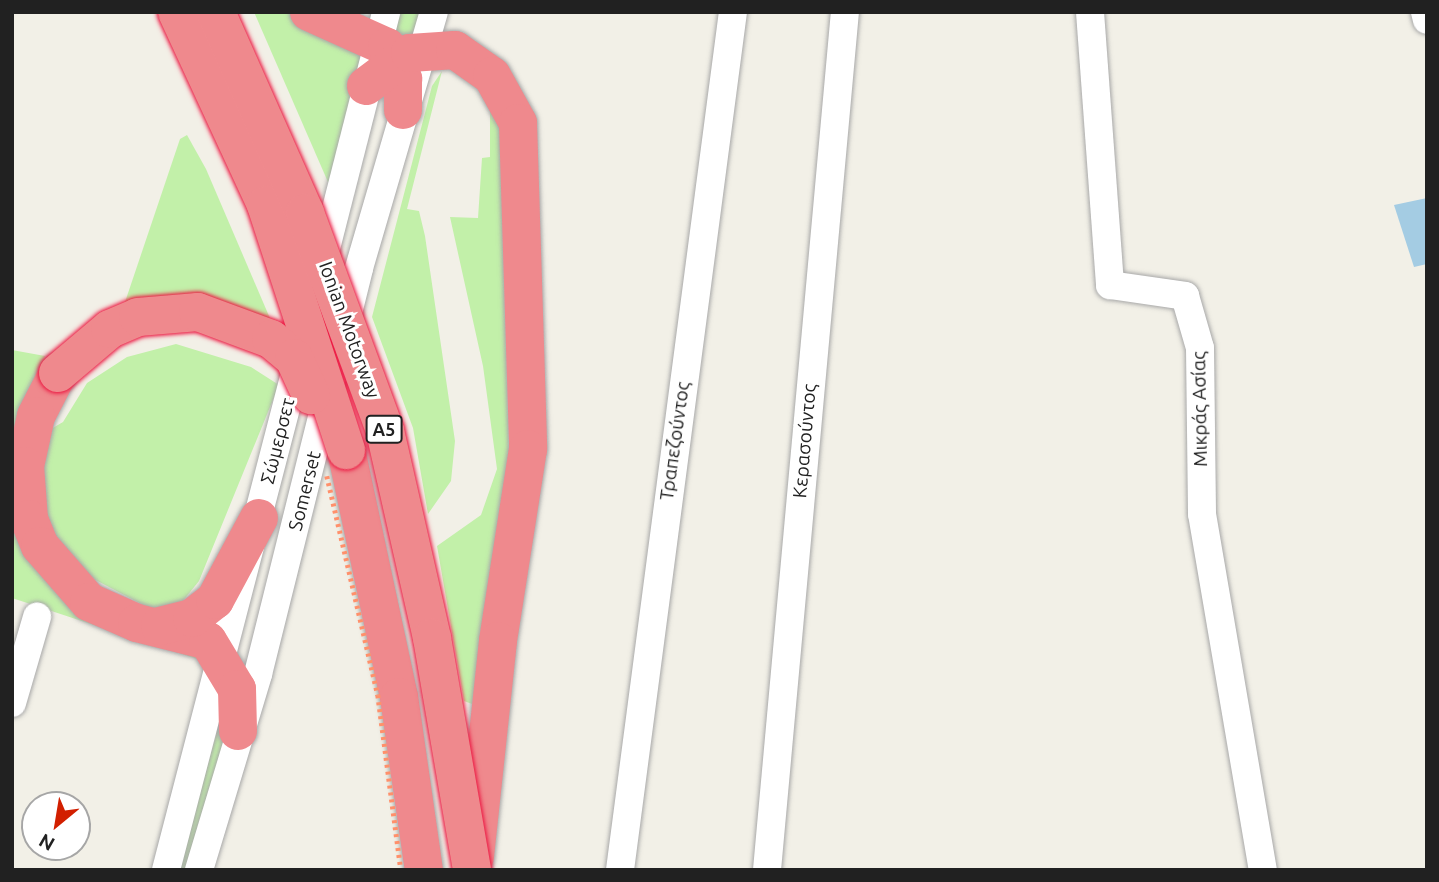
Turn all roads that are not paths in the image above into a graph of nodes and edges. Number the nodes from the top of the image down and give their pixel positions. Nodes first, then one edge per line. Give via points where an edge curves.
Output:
1 (177, 12) edge
2 (216, 12) edge
3 (733, 12) edge
4 (845, 12) edge
5 (1090, 12) edge
6 (1425, 12) edge
7 (319, 13) edge
8 (1427, 20) edge
9 (404, 35) edge
10 (366, 86) joint
11 (403, 110) joint
12 (335, 456) junction
13 (259, 518) junction
14 (37, 617) dead end
15 (160, 626) junction
16 (224, 660) junction
17 (12, 703) edge
18 (238, 731) junction
19 (166, 870) edge
20 (199, 870) edge
21 (424, 870) edge
22 (473, 870) edge
23 (620, 870) edge
24 (767, 870) edge
25 (1263, 870) edge

1 - 12 highway, Ionian Motorway / Α5, bridge via 266,205
2 - 22 highway, Ionian Motorway / Α5, bridge via 305,212 385,431 432,638
3 - 23 street, Τραπεζούντος
4 - 24 street, Κερασούντος
5 - 25 street, Μικράς Ασίας via 1110,285 1185,296 1200,348 1202,514
6 - 8 street
7 - 9 highway
9 - 10 highway
9 - 11 highway
9 - 22 highway via 456,50 476,61 512,106 528,366 528,449 498,641
10 - 13 street, Σώμερσετ
11 - 18 street, Somerset
12 - 15 highway, bridge via 294,358 271,339 226,318 198,312 138,317 81,349 58,373 28,441 29,519 51,563 89,602
12 - 21 highway, Ionian Motorway / Α5 via 397,685
13 - 15 highway via 215,600 192,618
13 - 16 street, Σώμερσετ
14 - 17 street
15 - 16 highway via 195,634
16 - 18 highway via 239,699
16 - 19 street, Σώμερσετ
18 - 20 street, Somerset

